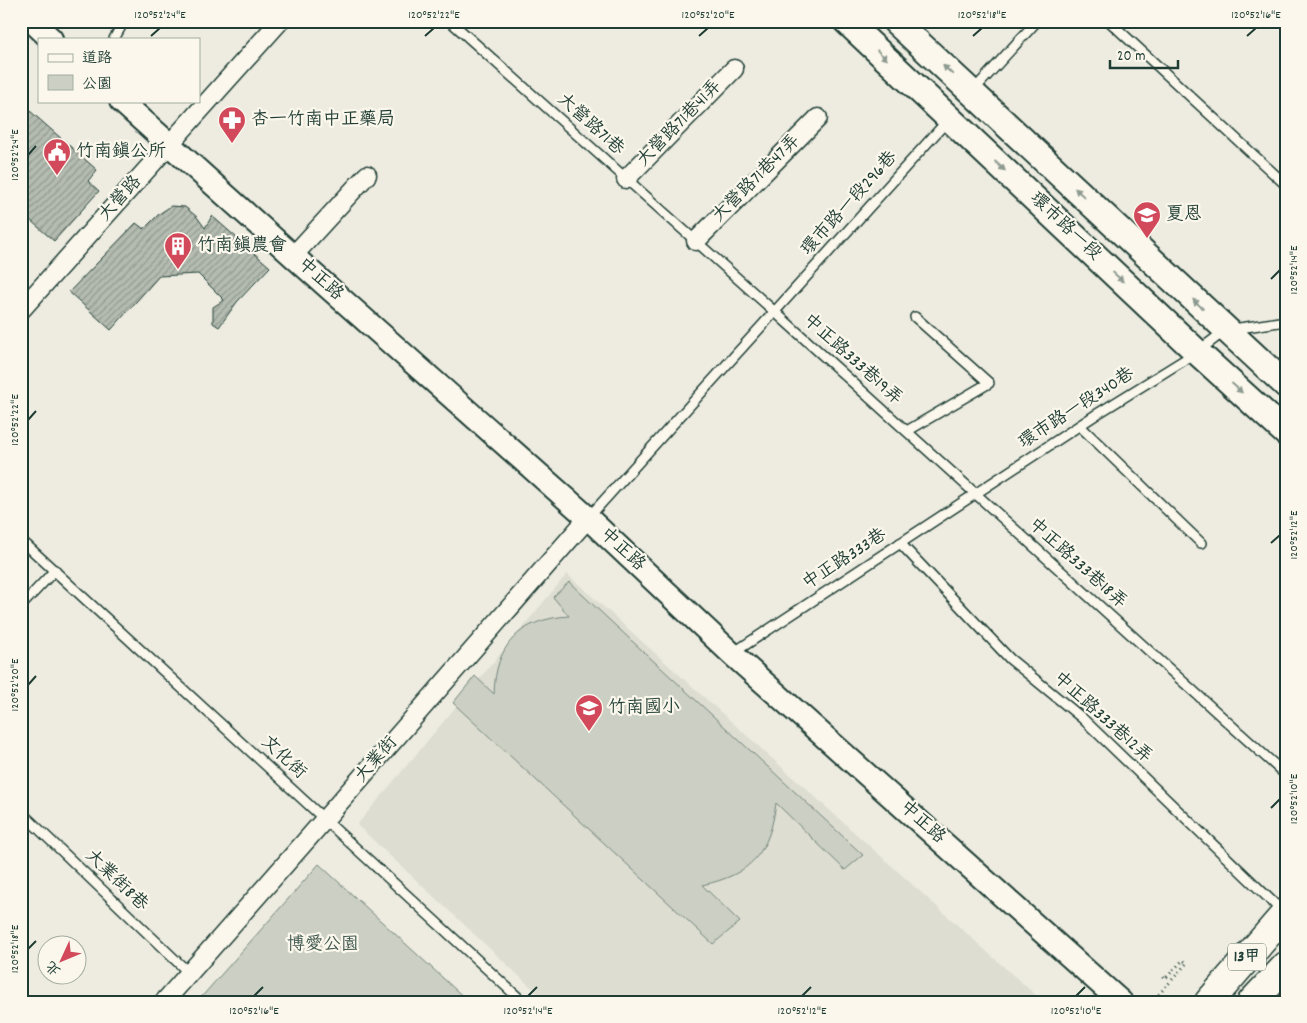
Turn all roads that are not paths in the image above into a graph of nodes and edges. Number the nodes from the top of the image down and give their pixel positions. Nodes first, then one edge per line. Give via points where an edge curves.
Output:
1 (32, 21) edge
2 (124, 21) edge
3 (280, 21) edge
4 (450, 21) edge
5 (846, 21) edge
6 (895, 21) edge
7 (1037, 21) edge
8 (1109, 21) edge
9 (51, 38) edge
10 (115, 38) edge
11 (734, 69) dead end
12 (972, 92) junction
13 (122, 102) edge
14 (818, 118) dead end
15 (950, 118) junction
16 (170, 145) junction
17 (367, 175) dead end
18 (626, 179) junction
19 (1286, 185) edge
20 (696, 241) junction
21 (293, 256) junction
22 (21, 310) edge
23 (775, 312) junction
24 (915, 317) dead end
25 (1286, 321) edge
26 (1226, 330) junction
27 (1197, 352) junction
28 (1286, 385) edge
29 (1080, 426) junction
30 (907, 431) junction
31 (1286, 433) edge
32 (975, 494) junction
33 (588, 518) junction
34 (21, 540) edge
35 (900, 543) junction
36 (1201, 543) dead end
37 (54, 570) junction
38 (21, 606) edge
39 (732, 654) junction
40 (1286, 775) edge
41 (21, 812) edge
42 (326, 819) junction
43 (1285, 914) edge
44 (1286, 966) edge
45 (189, 973) junction
46 (164, 1002) edge
47 (523, 1002) edge
48 (1121, 1002) edge
49 (1209, 1002) edge
50 (1252, 1002) edge

1 - 9 street
2 - 10 lane
3 - 16 street, 大營路
4 - 18 lane, 大營路71巷
5 -> 15 main road, 環市路一段
12 -> 6 main road, 環市路一段
7 - 12 lane
8 - 19 lane
11 - 18 street, 大營路71巷41弄
26 -> 12 main road, 環市路一段
13 - 16 street, 中正路
14 - 20 street, 大營路71巷47弄
15 - 23 lane, 環市路一段296巷
15 -> 27 main road, 環市路一段
16 - 21 street, 中正路
16 - 22 street, 大營路
17 - 21 street
18 - 20 lane, 大營路71巷
20 - 23 lane, 大營路71巷
21 - 33 street, 中正路
23 - 30 lane, 中正路333巷19弄
23 - 33 lane, 環市路一段296巷
24 - 30 lane, 中正路333巷19弄 via 989,383
25 - 26 lane
26 - 27 lane, 環市路一段340巷
26 - 28 main road, 環市路一段
27 - 29 lane, 環市路一段340巷
27 -> 31 main road, 環市路一段
29 - 32 lane, 環市路一段340巷
29 - 36 lane
30 - 32 lane, 中正路333巷19弄
32 - 35 lane, 中正路333巷
32 - 40 lane, 中正路333巷18弄
33 - 39 street, 中正路
33 - 42 street, 大業街
34 - 37 lane, 文化街
35 - 39 lane, 中正路333巷
35 - 43 lane, 中正路333巷12弄 via 1010,659 1082,718
37 - 38 lane
37 - 42 lane, 文化街
39 - 48 street, 中正路
41 - 45 lane, 大業街8巷
42 - 45 street, 大業街
42 - 47 lane, 文化街
43 - 49 main road, 13甲
44 - 50 main road, 13甲
45 - 46 street, 大業街

